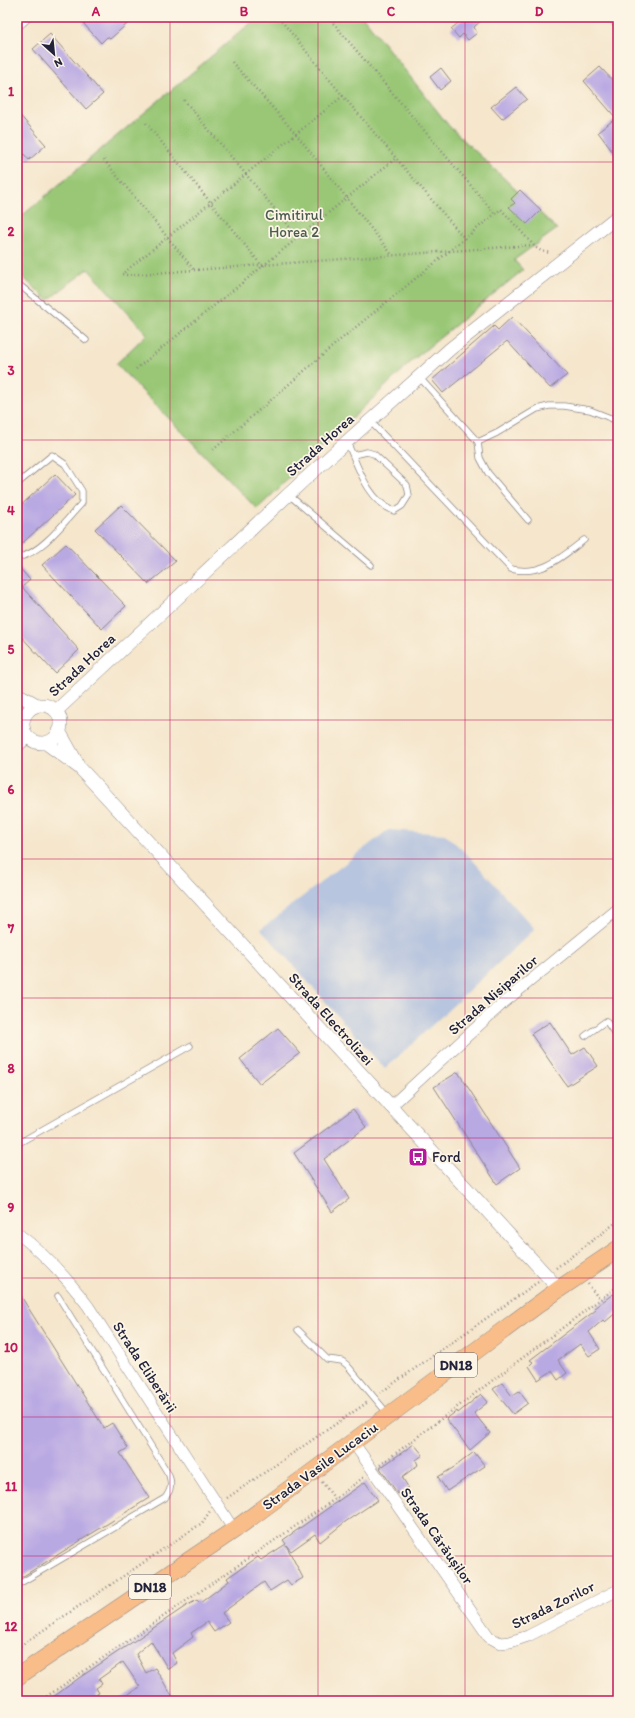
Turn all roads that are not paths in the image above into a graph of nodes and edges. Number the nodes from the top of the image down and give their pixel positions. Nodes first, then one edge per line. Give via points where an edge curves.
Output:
1 (26, 17) edge
2 (613, 17) edge
3 (618, 23) edge
4 (17, 25) edge
5 (618, 216) edge
6 (17, 283) edge
7 (86, 340) dead end
8 (419, 377) junction
9 (370, 421) junction
10 (618, 421) edge
11 (347, 442) junction
12 (478, 442) junction
13 (353, 455) junction
14 (17, 484) edge
15 (289, 494) junction
16 (528, 520) dead end
17 (584, 540) dead end
18 (17, 555) edge
19 (371, 565) dead end
20 (17, 694) edge
21 (37, 705) junction
22 (56, 711) junction
23 (20, 713) edge
24 (59, 731) junction
25 (28, 737) junction
26 (46, 743) junction
27 (17, 747) edge
28 (80, 768) junction
29 (618, 909) edge
30 (585, 1036) dead end
31 (618, 1038) edge
32 (190, 1046) dead end
33 (390, 1107) junction
34 (17, 1144) edge
35 (17, 1233) edge
36 (618, 1249) edge
37 (559, 1289) junction
38 (58, 1296) dead end
39 (298, 1330) dead end
40 (389, 1415) junction
41 (353, 1442) junction
42 (234, 1530) junction
43 (17, 1586) edge
44 (618, 1590) edge
45 (500, 1643) joint
46 (18, 1675) edge

1 - 4 street
2 - 3 street
5 - 8 street, Strada Horea via 450,349
6 - 7 lane
8 - 9 street, Strada Horea
8 - 12 lane
9 - 11 street, Strada Horea
9 - 17 lane via 510,569 524,572 539,570
10 - 12 lane via 590,410 549,406 537,409
11 - 13 lane
11 - 15 street, Strada Horea
12 - 16 lane via 480,458 488,473
13 - 13 lane via 370,492 385,508 394,511 402,506 409,495 407,485 374,454 367,452
14 - 18 lane via 52,455 65,464 82,491 82,503 38,550 24,557
15 - 19 lane
15 - 22 street, Strada Horea
20 - 21 street
21 - 22 street via 47,706
21 - 23 street via 27,712
22 - 24 street via 61,721
23 - 25 street
24 - 26 street
24 - 28 street, Strada Electrolizei
25 - 26 street via 36,742
25 - 27 street
26 - 28 street, Strada Electrolizei
28 - 33 street, Strada Electrolizei
29 - 33 street, Strada Nisiparilor via 503,1003
30 - 31 lane via 606,1021
32 - 34 lane
33 - 37 street, Strada Electrolizei
35 - 42 street, Strada Eliberării via 31,1243 75,1289
36 - 37 main road, Strada Vasile Lucaciu / DN18
37 - 40 main road, Strada Vasile Lucaciu / DN18
38 - 43 lane via 169,1475 172,1484 165,1498
39 - 40 lane via 327,1359 342,1360
40 - 41 main road, Strada Vasile Lucaciu / DN18
41 - 42 main road, Strada Vasile Lucaciu / DN18
41 - 45 street, Strada Cărăușilor via 488,1637
42 - 46 main road, Strada Vasile Lucaciu / DN18
44 - 45 street, Strada Zorilor via 528,1636

